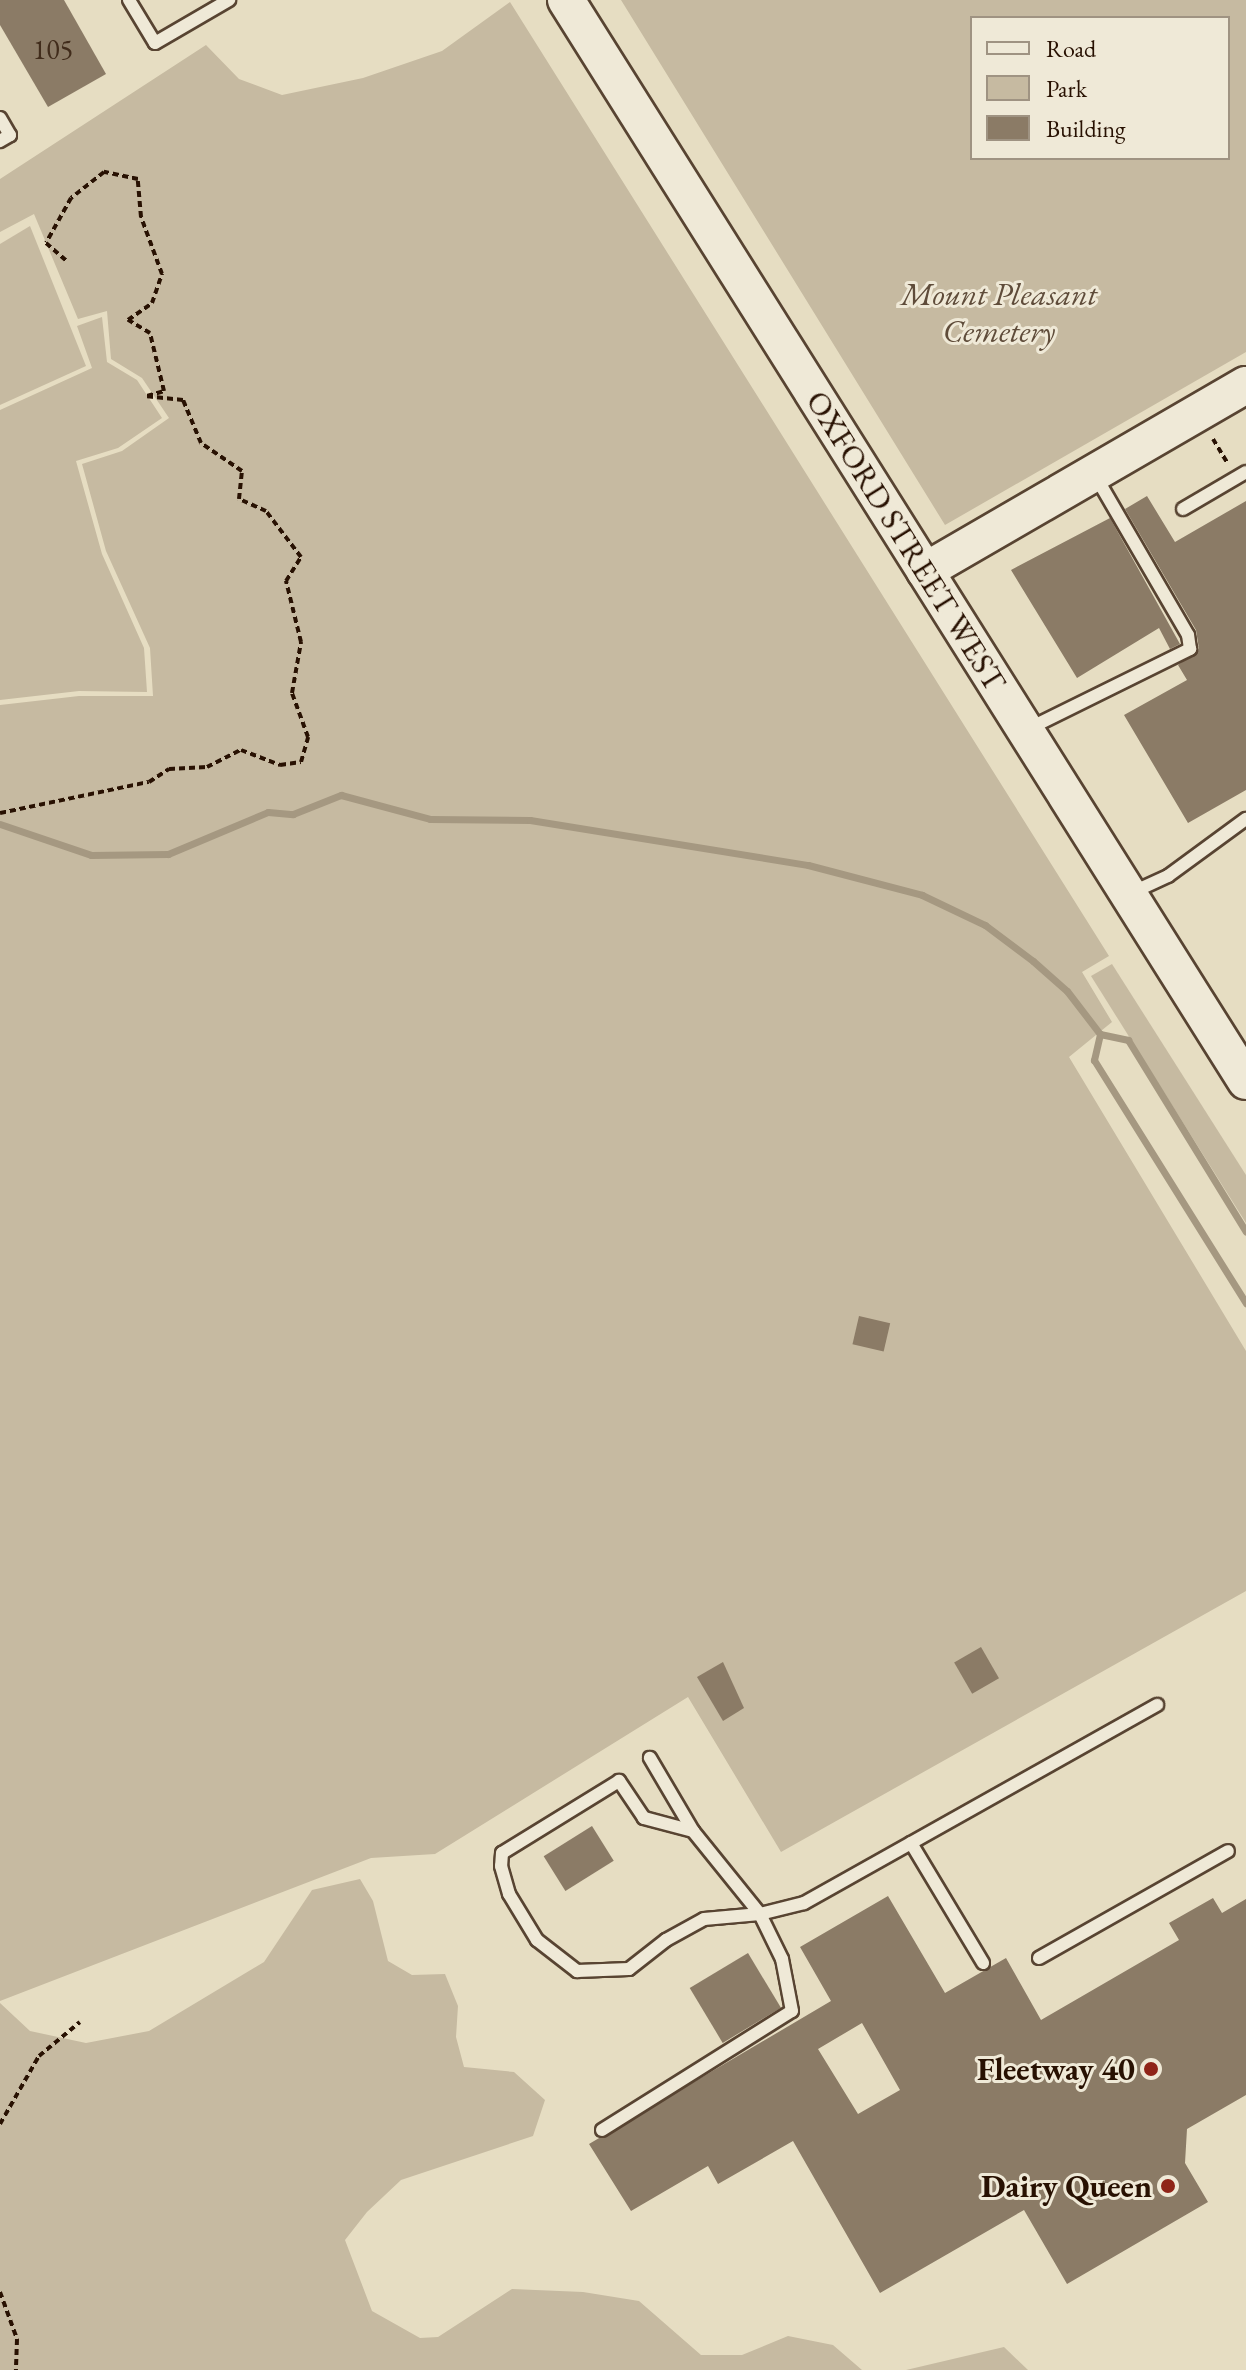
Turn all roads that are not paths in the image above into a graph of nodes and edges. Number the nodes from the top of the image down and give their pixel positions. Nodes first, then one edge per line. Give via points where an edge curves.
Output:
1 (129, 0) edge
2 (229, 0) edge
3 (566, 0) edge
4 (0, 118) edge
5 (0, 141) edge
6 (1246, 385) edge
7 (1094, 473) junction
8 (1241, 475) edge
9 (1183, 509) dead end
10 (925, 571) junction
11 (1025, 731) junction
12 (1246, 819) edge
13 (1129, 895) junction
14 (1246, 1081) edge
15 (1157, 1705) dead end
16 (650, 1758) dead end
17 (693, 1831) junction
18 (911, 1843) junction
19 (1228, 1851) dead end
20 (760, 1914) junction
21 (1039, 1958) dead end
22 (983, 1963) dead end
23 (602, 2130) dead end

1 - 2 lane via 155,43
3 - 10 main road, OXFORD STREET WEST
4 - 5 lane via 10,135
6 - 7 main road
7 - 10 main road
7 - 11 lane via 1188,635 1190,649
8 - 9 lane
10 - 11 main road, OXFORD STREET WEST
11 - 13 main road, OXFORD STREET WEST
12 - 13 lane via 1168,876
13 - 14 main road, OXFORD STREET WEST
15 - 18 lane
16 - 17 lane
17 - 20 lane
17 - 20 lane via 644,1818 619,1781 502,1853 501,1866 509,1894 537,1940 577,1971 629,1969 704,1919
18 - 20 lane via 804,1903
18 - 22 lane
19 - 21 lane
20 - 23 lane via 782,1959 792,2011

